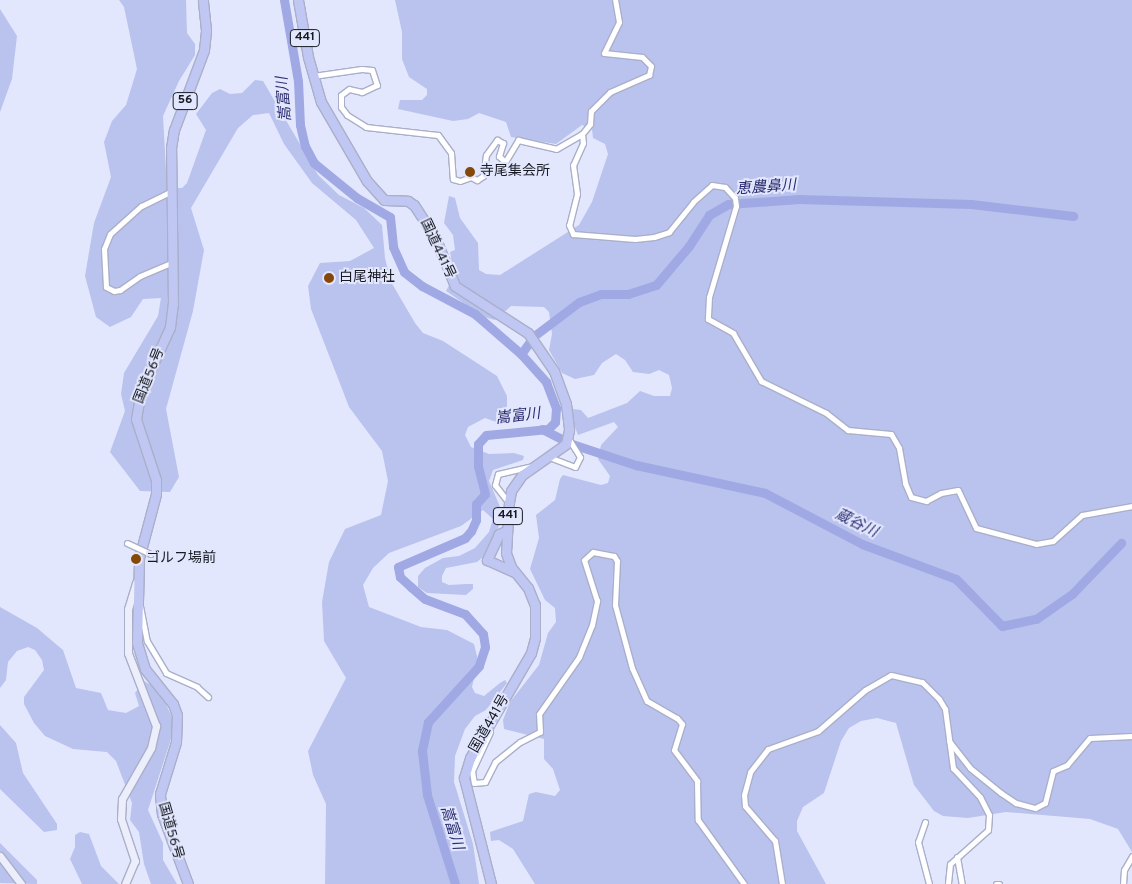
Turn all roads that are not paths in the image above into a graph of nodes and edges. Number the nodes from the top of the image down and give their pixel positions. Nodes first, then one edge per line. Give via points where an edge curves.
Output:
1 (202, 0) edge
2 (298, 0) edge
3 (615, 0) edge
4 (313, 76) junction
5 (582, 134) junction
6 (172, 190) junction
7 (173, 261) junction
8 (568, 438) junction
9 (549, 457) junction
10 (534, 466) junction
11 (509, 503) junction
12 (1132, 506) edge
13 (506, 531) junction
14 (127, 543) dead end
15 (151, 554) dead end
16 (514, 572) junction
17 (136, 582) junction
18 (136, 602) junction
19 (208, 697) dead end
20 (488, 727) junction
21 (1132, 736) edge
22 (948, 738) junction
23 (925, 822) dead end
24 (0, 856) edge
25 (1132, 856) edge
26 (957, 857) junction
27 (21, 884) edge
28 (125, 884) edge
29 (188, 884) edge
30 (490, 884) edge
31 (744, 884) edge
32 (782, 884) edge
33 (929, 884) edge
34 (948, 884) edge
35 (962, 884) edge
36 (1123, 884) edge

1 - 6 highway, 国道56号 / 56 via 206,30 204,50 174,130
2 - 4 highway, 国道441号 / 441
3 - 5 street via 619,22 604,53 642,57 649,60 651,72 610,92 596,104
4 - 5 street via 362,68 372,70 377,85 362,92 349,89 340,95 341,107 347,115 366,127 438,135 451,153 452,174 456,181 471,177 477,180 483,176 484,160 497,140 503,143 499,156 505,162 518,140 556,149
4 - 8 highway, 国道441号 / 441 via 321,102 378,195 384,200 408,201 414,205 430,228 455,286 528,333 536,342 554,371 566,404
5 - 12 street via 583,142 573,165 577,194 569,225 573,234 586,238 654,237 669,232 693,202 712,185 725,187 735,198 736,206 709,297 708,318 733,333 761,381 818,409 848,430 891,434 899,448 911,497 926,501 941,493 958,490 976,528 1036,544 1053,541 1082,516
6 - 7 highway, 国道56号 / 56
6 - 7 street via 141,206 110,234 104,249 106,287 120,290 140,276
7 - 17 highway, 国道56号 / 56 via 170,327 137,404 138,432 156,480 156,494
8 - 9 highway, 国道441号 / 441 via 566,444
8 - 9 street via 580,456 575,467
9 - 10 highway, 国道441号 / 441
10 - 11 highway, 国道441号 / 441 via 516,482
10 - 11 street via 498,474 495,484
11 - 13 highway, 国道441号 / 441
13 - 16 highway, 国道441号 / 441 via 506,553
13 - 16 highway, 国道441号 / 441 via 499,534 486,560
14 - 15 street, bridge
16 - 20 highway, 国道441号 / 441 via 528,588 536,605 536,638 531,653
17 - 18 highway, 国道56号 / 56
17 - 28 main road via 128,609 128,653 156,726 151,748 122,799 121,819 135,861
18 - 19 street via 142,608 148,640 166,673 197,687
18 - 29 highway, 国道56号 / 56 via 139,656 178,715 176,742 160,794 162,814
20 - 30 highway, 国道441号 / 441 via 470,758 464,778
20 - 31 street via 490,731 472,771 472,780 479,784 484,782 496,762 520,742 540,732 539,714 579,657 592,625 597,601 584,560 592,552 614,556 618,560 615,605 632,668 647,700 682,724 674,750 697,781 698,820
21 - 22 street via 1090,738 1067,765 1052,771 1045,803 1035,808 1016,803 1001,793 970,768
22 - 26 street via 953,768 980,797 989,816 988,830
22 - 32 street via 945,709 932,690 916,680 891,675 865,690 818,731 764,753 748,778 744,800 751,817 775,841
23 - 33 street via 918,842
24 - 27 main road
25 - 36 street via 1124,870
26 - 34 street via 947,871
26 - 35 street

